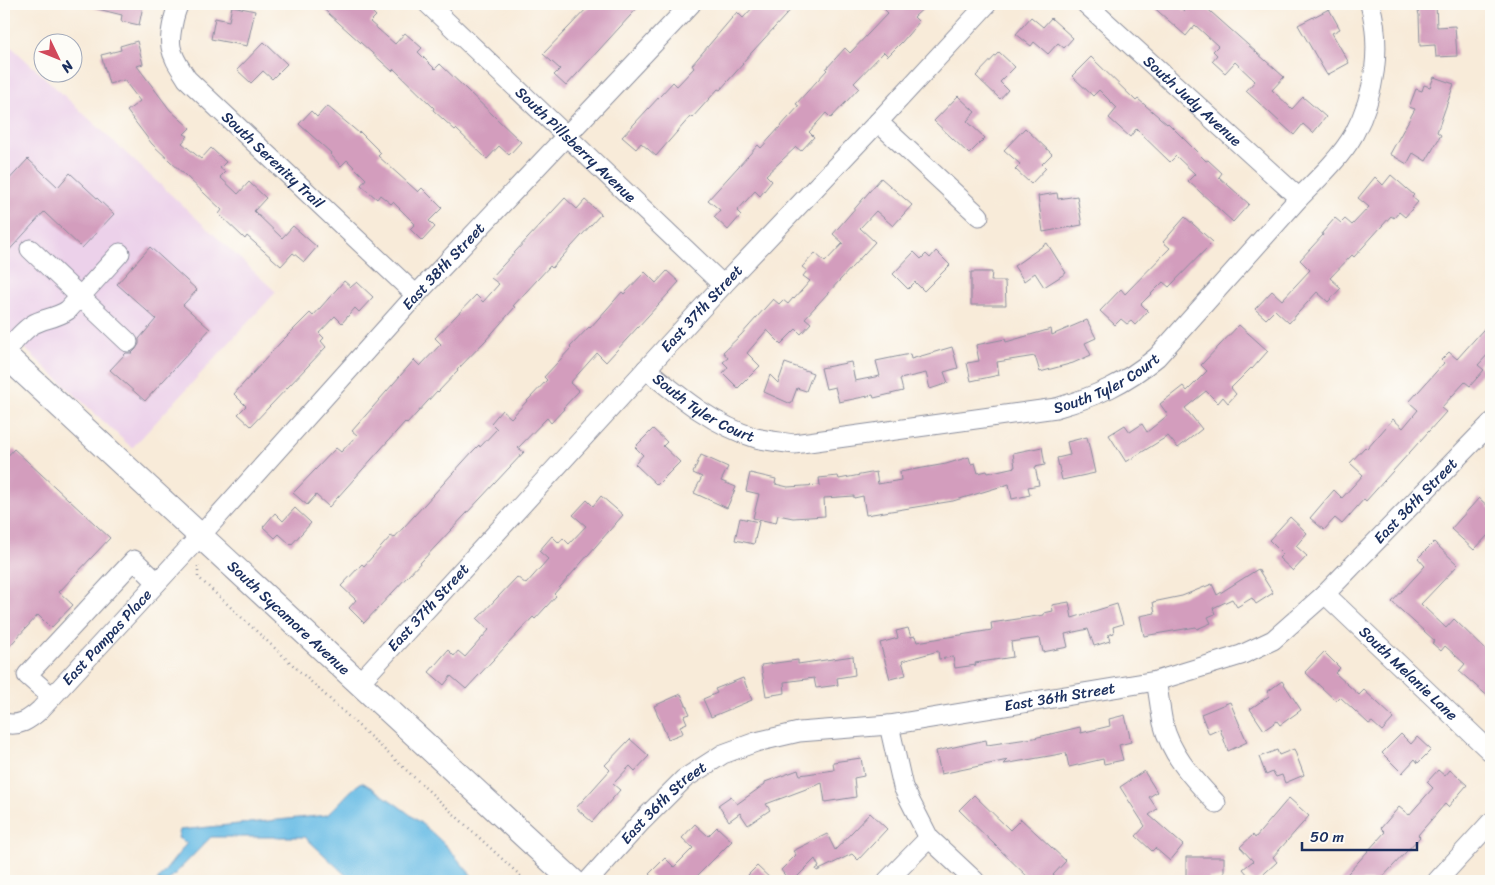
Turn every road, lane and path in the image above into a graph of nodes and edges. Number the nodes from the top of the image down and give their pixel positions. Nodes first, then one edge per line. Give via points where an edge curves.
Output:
1 (179, 4) edge
2 (428, 4) edge
3 (692, 4) edge
4 (987, 4) edge
5 (1086, 4) edge
6 (1370, 4) edge
7 (878, 122) junction
8 (566, 134) junction
9 (1299, 198) junction
10 (979, 216) dead end
11 (30, 250) dead end
12 (120, 253) dead end
13 (723, 285) junction
14 (416, 294) junction
15 (80, 296) junction
16 (128, 342) dead end
17 (4, 354) edge
18 (646, 369) junction
19 (1491, 423) edge
20 (201, 535) junction
21 (198, 566) dead end
22 (157, 582) junction
23 (1325, 594) junction
24 (1156, 681) junction
25 (360, 682) junction
26 (52, 696) junction
27 (4, 723) edge
28 (889, 725) junction
29 (1491, 752) edge
30 (1216, 803) dead end
31 (1491, 822) edge
32 (929, 838) junction
33 (526, 881) edge
34 (573, 881) edge
35 (588, 881) edge
36 (887, 881) edge
37 (975, 881) edge
38 (1437, 881) edge

1 - 14 street, South Serenity Trail via 170,46 187,79
2 - 8 street, South Pillsberry Avenue
3 - 8 street, East 38th Street
4 - 7 street, East 37th Street
5 - 9 street, South Judy Avenue
6 - 9 street, South Tyler Court via 1376,62 1368,101 1354,135
7 - 10 street
7 - 13 street, East 37th Street
8 - 13 street, South Pillsberry Avenue
8 - 14 street, East 38th Street
9 - 18 street, South Tyler Court via 1157,357 1118,386 1056,408 794,444 757,438 723,425 687,404
11 - 15 street
12 - 15 street
13 - 18 street, East 37th Street
14 - 20 street, East 38th Street
15 - 16 street
15 - 17 street via 68,310 26,329
17 - 20 main road, South Sycamore Avenue
18 - 25 street, East 37th Street
19 - 23 street, East 36th Street
20 - 22 street, East Pampas Place
20 - 25 main road, South Sycamore Avenue
21 - 33 path via 198,577
22 - 26 street, East Pampas Place
22 - 26 street via 134,560 27,675
23 - 24 street, East 36th Street via 1273,640 1241,655
23 - 29 street, South Melanie Lane
24 - 28 street, East 36th Street
24 - 30 street via 1172,748
25 - 34 main road, South Sycamore Avenue
26 - 27 street, East Pampas Place via 29,720
28 - 32 street via 902,787
28 - 35 street, East 36th Street via 799,732 723,754 684,779 640,822
31 - 38 street
32 - 36 street
32 - 37 street

